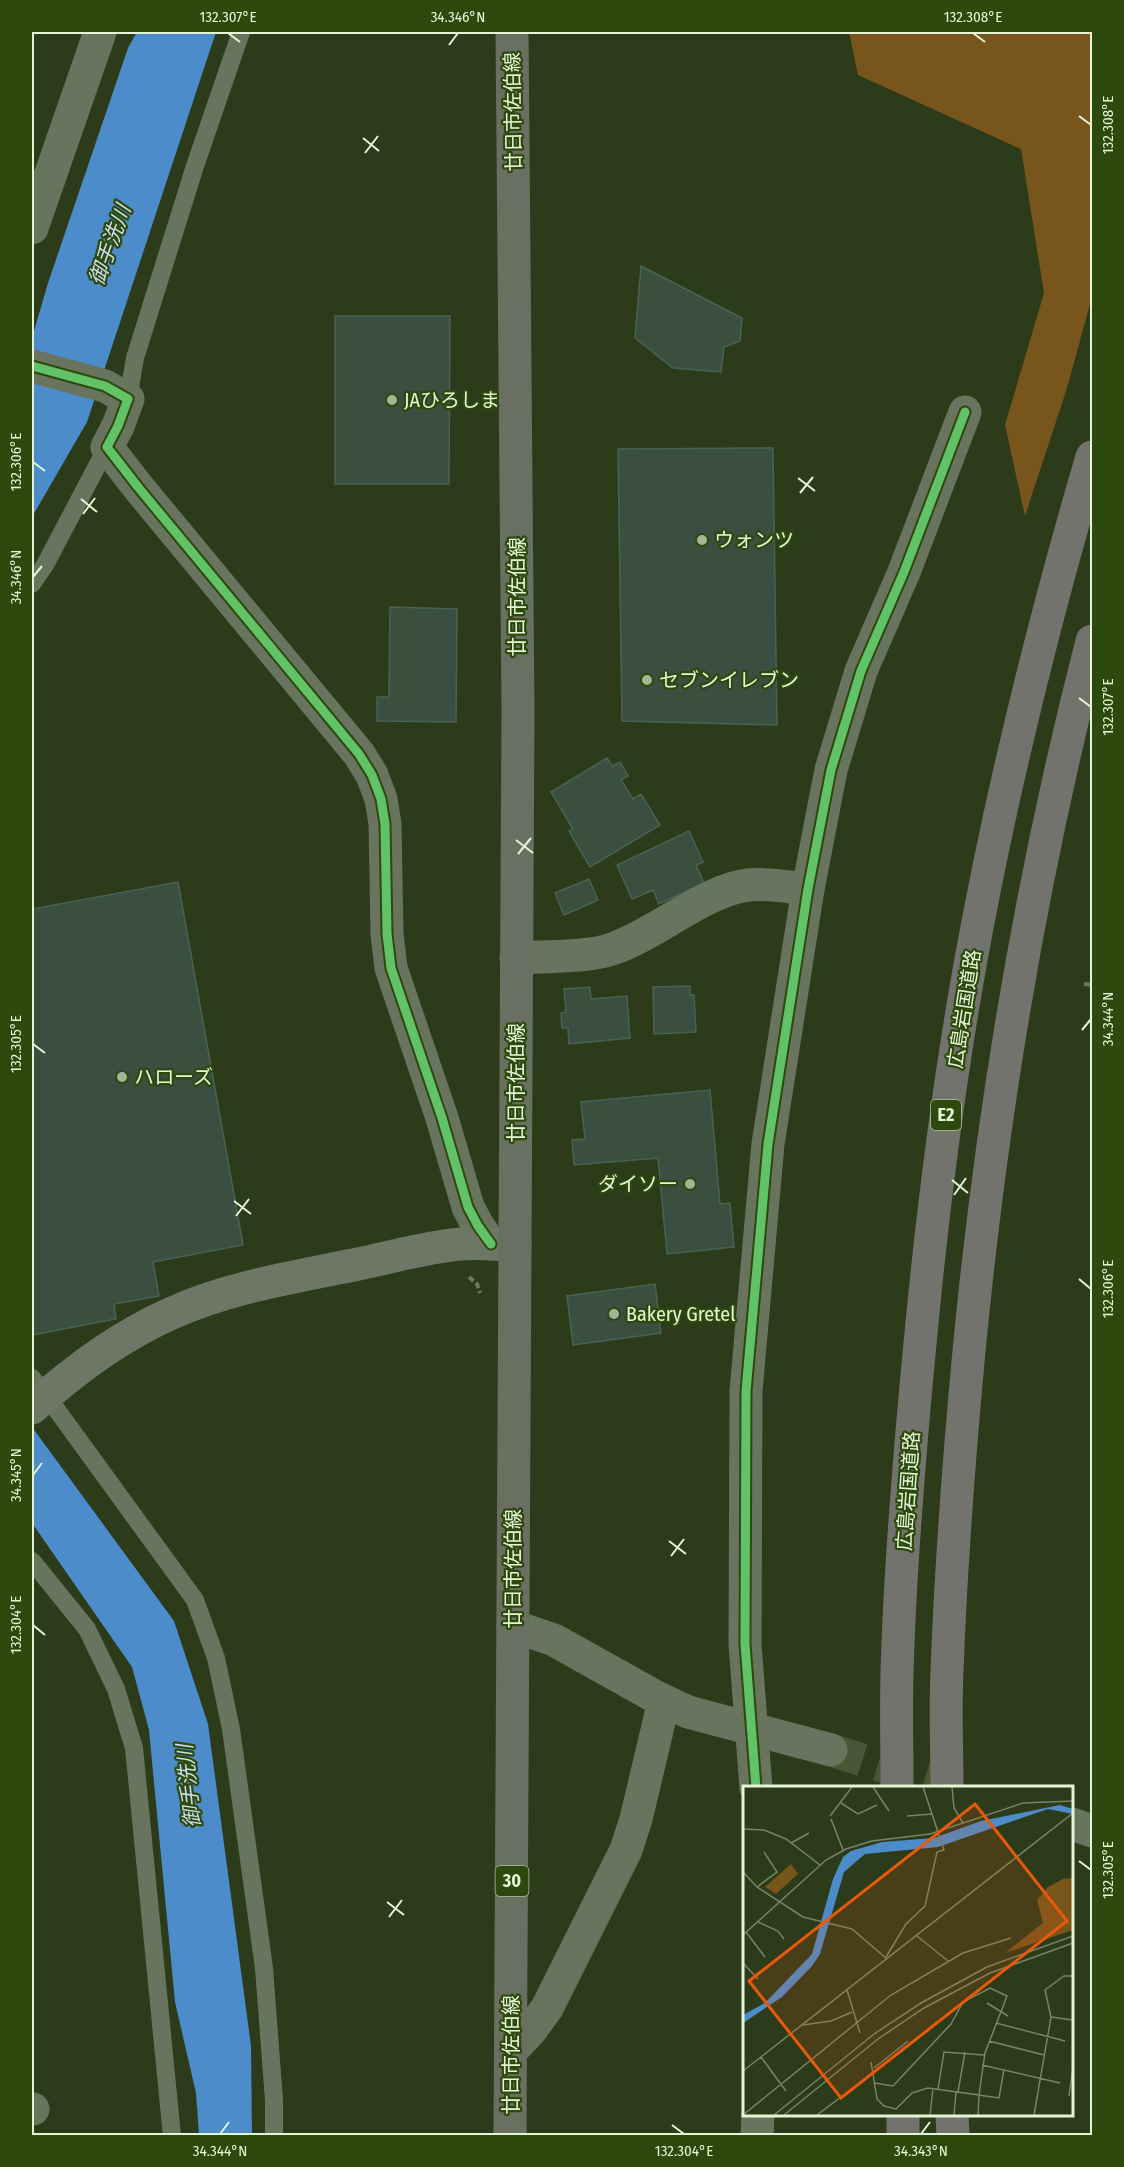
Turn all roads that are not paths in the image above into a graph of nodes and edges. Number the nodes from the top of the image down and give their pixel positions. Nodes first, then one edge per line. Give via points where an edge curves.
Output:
1 (100, 32) edge
2 (241, 32) edge
3 (512, 32) edge
4 (44, 156) edge
5 (32, 228) edge
6 (32, 366) edge
7 (117, 393) junction
8 (964, 412) dead end
9 (107, 447) junction
10 (1092, 457) edge
11 (32, 584) edge
12 (1092, 640) edge
13 (808, 889) junction
14 (516, 958) junction
15 (503, 1245) junction
16 (36, 1397) edge
17 (32, 1561) edge
18 (513, 1626) junction
19 (664, 1701) junction
20 (753, 1730) junction
21 (831, 1750) tunnel mouth
22 (756, 1786) edge
23 (897, 1786) edge
24 (947, 1786) edge
25 (1073, 1825) edge
26 (1092, 1831) edge
27 (511, 2051) junction
28 (758, 2116) edge
29 (903, 2116) edge
30 (952, 2116) edge
31 (172, 2136) edge
32 (273, 2136) edge
33 (510, 2136) edge
34 (757, 2136) edge
35 (903, 2136) edge
36 (953, 2136) edge

1 - 4 street
2 - 7 lane via 138,347
3 - 14 main road, 廿日市佐伯線 / 30 via 518,589
4 - 5 street
6 - 7 street
7 - 9 street via 118,426
8 - 13 street via 904,572 861,671 831,770
9 - 11 lane
9 - 15 street via 372,775 385,824 387,934 392,968 461,1187 478,1226
10 - 23 highway, 広島岩国道路 / E2 via 1029,687 998,826 970,965 948,1106 929,1247 904,1531 897,1673
12 - 24 highway via 1046,836 1019,974 978,1252 954,1533 947,1674
13 - 14 street via 738,887 614,949
13 - 20 street via 768,1144 746,1391 746,1644
14 - 15 main road, 廿日市佐伯線 / 30
15 - 16 street via 444,1246 217,1296 126,1336
15 - 18 main road, 廿日市佐伯線 / 30
16 - 32 lane via 195,1600 216,1658 231,1729 264,1968
17 - 31 lane via 87,1629 116,1689 134,1748
18 - 19 street via 559,1642
18 - 27 main road, 廿日市佐伯線 / 30
19 - 20 street via 688,1712
19 - 27 street via 626,1850 547,2008
20 - 21 street
20 - 22 street
25 - 26 street
27 - 33 main road, 廿日市佐伯線 / 30
28 - 34 street
29 - 35 highway
30 - 36 highway

